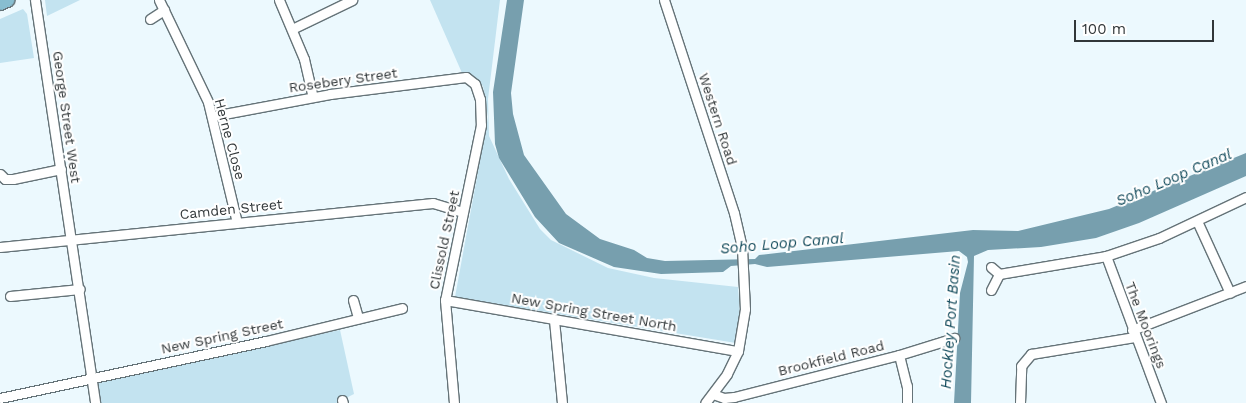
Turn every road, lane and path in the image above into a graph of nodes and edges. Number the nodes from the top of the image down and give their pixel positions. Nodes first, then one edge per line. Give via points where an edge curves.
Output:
1 (7, 0) edge
2 (35, 0) edge
3 (160, 0) edge
4 (279, 0) edge
5 (352, 0) edge
6 (664, 0) edge
7 (0, 3) edge
8 (164, 10) junction
9 (150, 18) dead end
10 (292, 29) junction
11 (475, 84) joint
12 (314, 97) junction
13 (213, 116) junction
14 (61, 169) junction
15 (0, 174) edge
16 (1246, 197) edge
17 (463, 212) junction
18 (1197, 221) junction
19 (236, 223) junction
20 (71, 238) junction
21 (0, 247) edge
22 (1106, 256) junction
23 (991, 267) dead end
24 (999, 274) junction
25 (1246, 286) edge
26 (80, 289) junction
27 (991, 290) dead end
28 (1230, 293) junction
29 (10, 296) dead end
30 (353, 300) dead end
31 (445, 300) junction
32 (402, 308) dead end
33 (358, 318) junction
34 (554, 320) junction
35 (1133, 333) junction
36 (954, 338) dead end
37 (738, 351) junction
38 (899, 355) junction
39 (91, 377) junction
40 (713, 394) junction
41 (0, 398) edge
42 (96, 403) edge
43 (454, 403) edge
44 (562, 403) edge
45 (704, 403) edge
46 (907, 403) edge
47 (1020, 403) edge
48 (1161, 403) edge

1 - 7 main road
2 - 14 street, George Street West
3 - 8 street, Herne Close
4 - 10 street
5 - 10 street
6 - 37 street, Western Road via 734,213 742,248 745,309
8 - 9 street
8 - 13 street, Herne Close
10 - 12 street
11 - 12 street, Rosebery Street via 466,78
11 - 17 street, Clissold Street via 480,99 481,125
12 - 13 street, Rosebery Street
13 - 19 street, Herne Close
14 - 15 street via 13,179 5,179
14 - 20 street, George Street West
16 - 18 street
17 - 19 street, Camden Street via 433,203
17 - 31 street, Clissold Street
18 - 22 street
18 - 28 street
19 - 20 street, Camden Street
20 - 21 street, Camden Street
20 - 26 street
22 - 24 street
22 - 35 street, The Moorings
23 - 24 street
24 - 27 street
25 - 28 street
26 - 29 street
26 - 39 street
28 - 35 street
30 - 33 street
31 - 34 street, New Spring Street North
31 - 43 street, Clissold Street
32 - 33 street, New Spring Street
33 - 39 street, New Spring Street via 266,341
34 - 37 street, New Spring Street North
34 - 44 street
35 - 47 street via 1031,354 1021,366
35 - 48 street, The Moorings
36 - 38 street, Brookfield Road
37 - 40 street
38 - 40 street, Brookfield Road via 734,397
38 - 46 street via 907,386
39 - 41 street, New Spring Street
39 - 42 street
40 - 45 street

